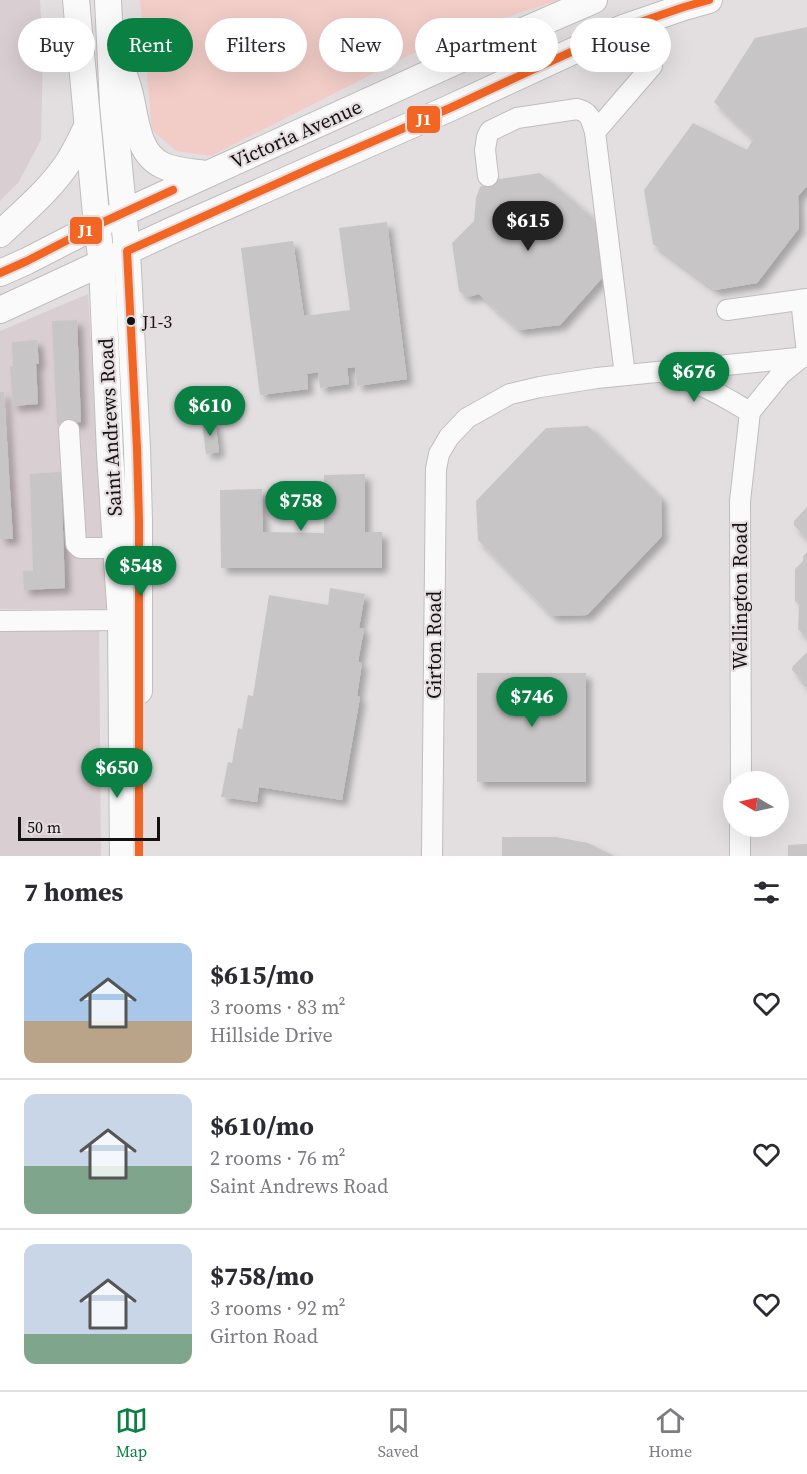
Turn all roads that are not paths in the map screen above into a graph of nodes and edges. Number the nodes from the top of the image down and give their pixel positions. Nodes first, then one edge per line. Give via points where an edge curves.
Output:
1 (76, 0) edge
2 (108, 0) edge
3 (594, 0) edge
4 (709, 0) edge
5 (109, 18) edge
6 (112, 72) edge
7 (122, 72) edge
8 (647, 72) edge
9 (87, 127) junction
10 (595, 132) junction
11 (208, 174) junction
12 (488, 176) dead end
13 (124, 213) junction
14 (97, 225) junction
15 (0, 234) edge
16 (127, 251) junction
17 (102, 264) junction
18 (0, 273) edge
19 (804, 299) edge
20 (0, 310) edge
21 (728, 310) dead end
22 (806, 356) edge
23 (634, 375) junction
24 (750, 412) junction
25 (69, 430) dead end
26 (116, 548) junction
27 (130, 619) junction
28 (0, 621) edge
29 (741, 771) edge
30 (740, 837) edge
31 (123, 856) edge
32 (139, 856) edge
33 (432, 856) edge
34 (740, 856) edge

1 - 9 main road, Saint Andrews Road
2 - 5 main road, Saint Andrews Road
3 - 11 main road, Victoria Avenue
4 - 16 main road, Victoria Avenue via 623,28
6 - 13 main road, Saint Andrews Road
7 - 11 main road via 138,135 147,152 156,162 175,170
8 - 10 street
9 - 14 main road, Saint Andrews Road
9 - 15 main road via 55,180
10 - 12 street via 585,111 577,109 517,118 490,131 485,150
10 - 23 street
11 - 13 main road, Victoria Avenue
13 - 14 main road, Victoria Avenue
13 - 16 main road, Saint Andrews Road
14 - 17 main road, Saint Andrews Road
14 - 18 main road, Victoria Avenue
16 - 17 main road, Victoria Avenue
16 - 27 main road, Saint Andrews Road via 137,448
17 - 20 main road, Victoria Avenue
17 - 26 main road, Saint Andrews Road
19 - 21 street
19 - 22 street
22 - 23 street
22 - 24 street via 781,374
23 - 24 street via 689,380
23 - 33 street, Girton Road via 510,394 467,418 439,454
24 - 29 street, Wellington Road via 740,501
25 - 26 street via 76,544 80,548
26 - 27 main road, Saint Andrews Road
27 - 28 street
27 - 31 main road, Saint Andrews Road
27 - 32 main road, Saint Andrews Road
30 - 34 street

